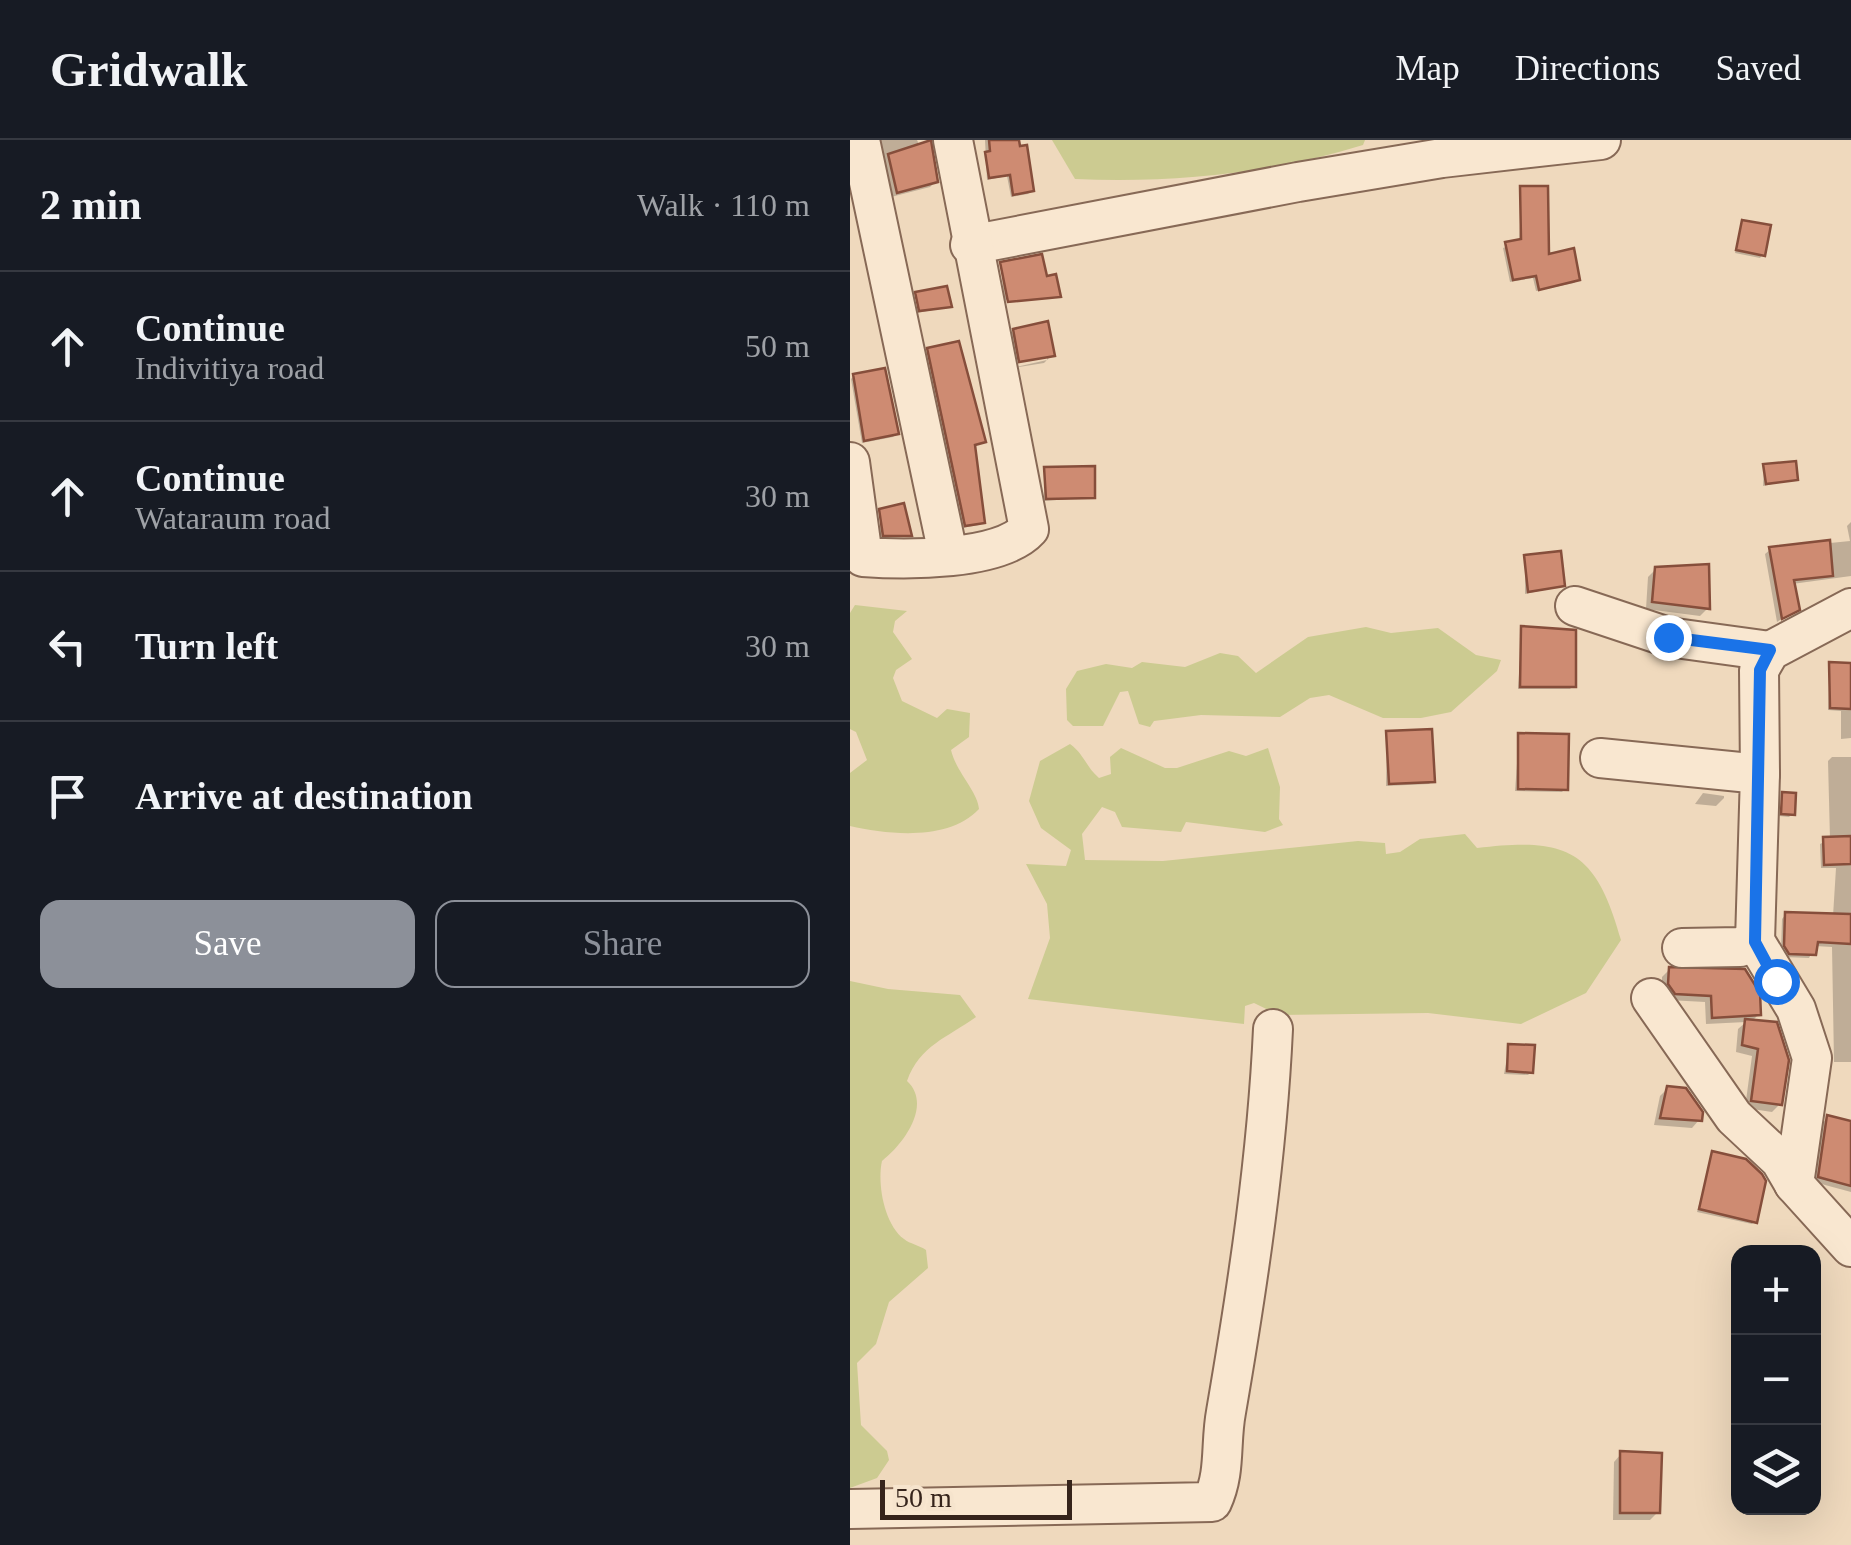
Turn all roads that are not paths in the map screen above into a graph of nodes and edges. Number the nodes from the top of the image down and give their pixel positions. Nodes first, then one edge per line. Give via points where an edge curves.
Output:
1 (860, 140) edge
2 (953, 140) edge
3 (1601, 140) edge
4 (970, 245) junction
5 (850, 462) edge
6 (854, 509) edge
7 (948, 554) junction
8 (1575, 606) dead end
9 (1851, 608) edge
10 (1770, 650) junction
11 (1600, 758) dead end
12 (1760, 774) junction
13 (1755, 942) junction
14 (1682, 948) dead end
15 (1651, 998) dead end
16 (1273, 1029) dead end
17 (1794, 1184) junction
18 (1851, 1247) edge
19 (850, 1510) edge

1 - 7 street
2 - 4 street
3 - 4 street via 1370,170
4 - 7 street via 1028,529 1016,544
5 - 6 street
6 - 7 street via 863,557
8 - 10 street via 1668,637
9 - 10 street
10 - 12 street via 1760,670
11 - 12 street
12 - 13 street
13 - 14 street
13 - 17 street via 1796,1009 1812,1058
15 - 17 street via 1734,1117 1780,1160
16 - 19 street via 1258,1222 1223,1427 1223,1479 1212,1502
17 - 18 street

